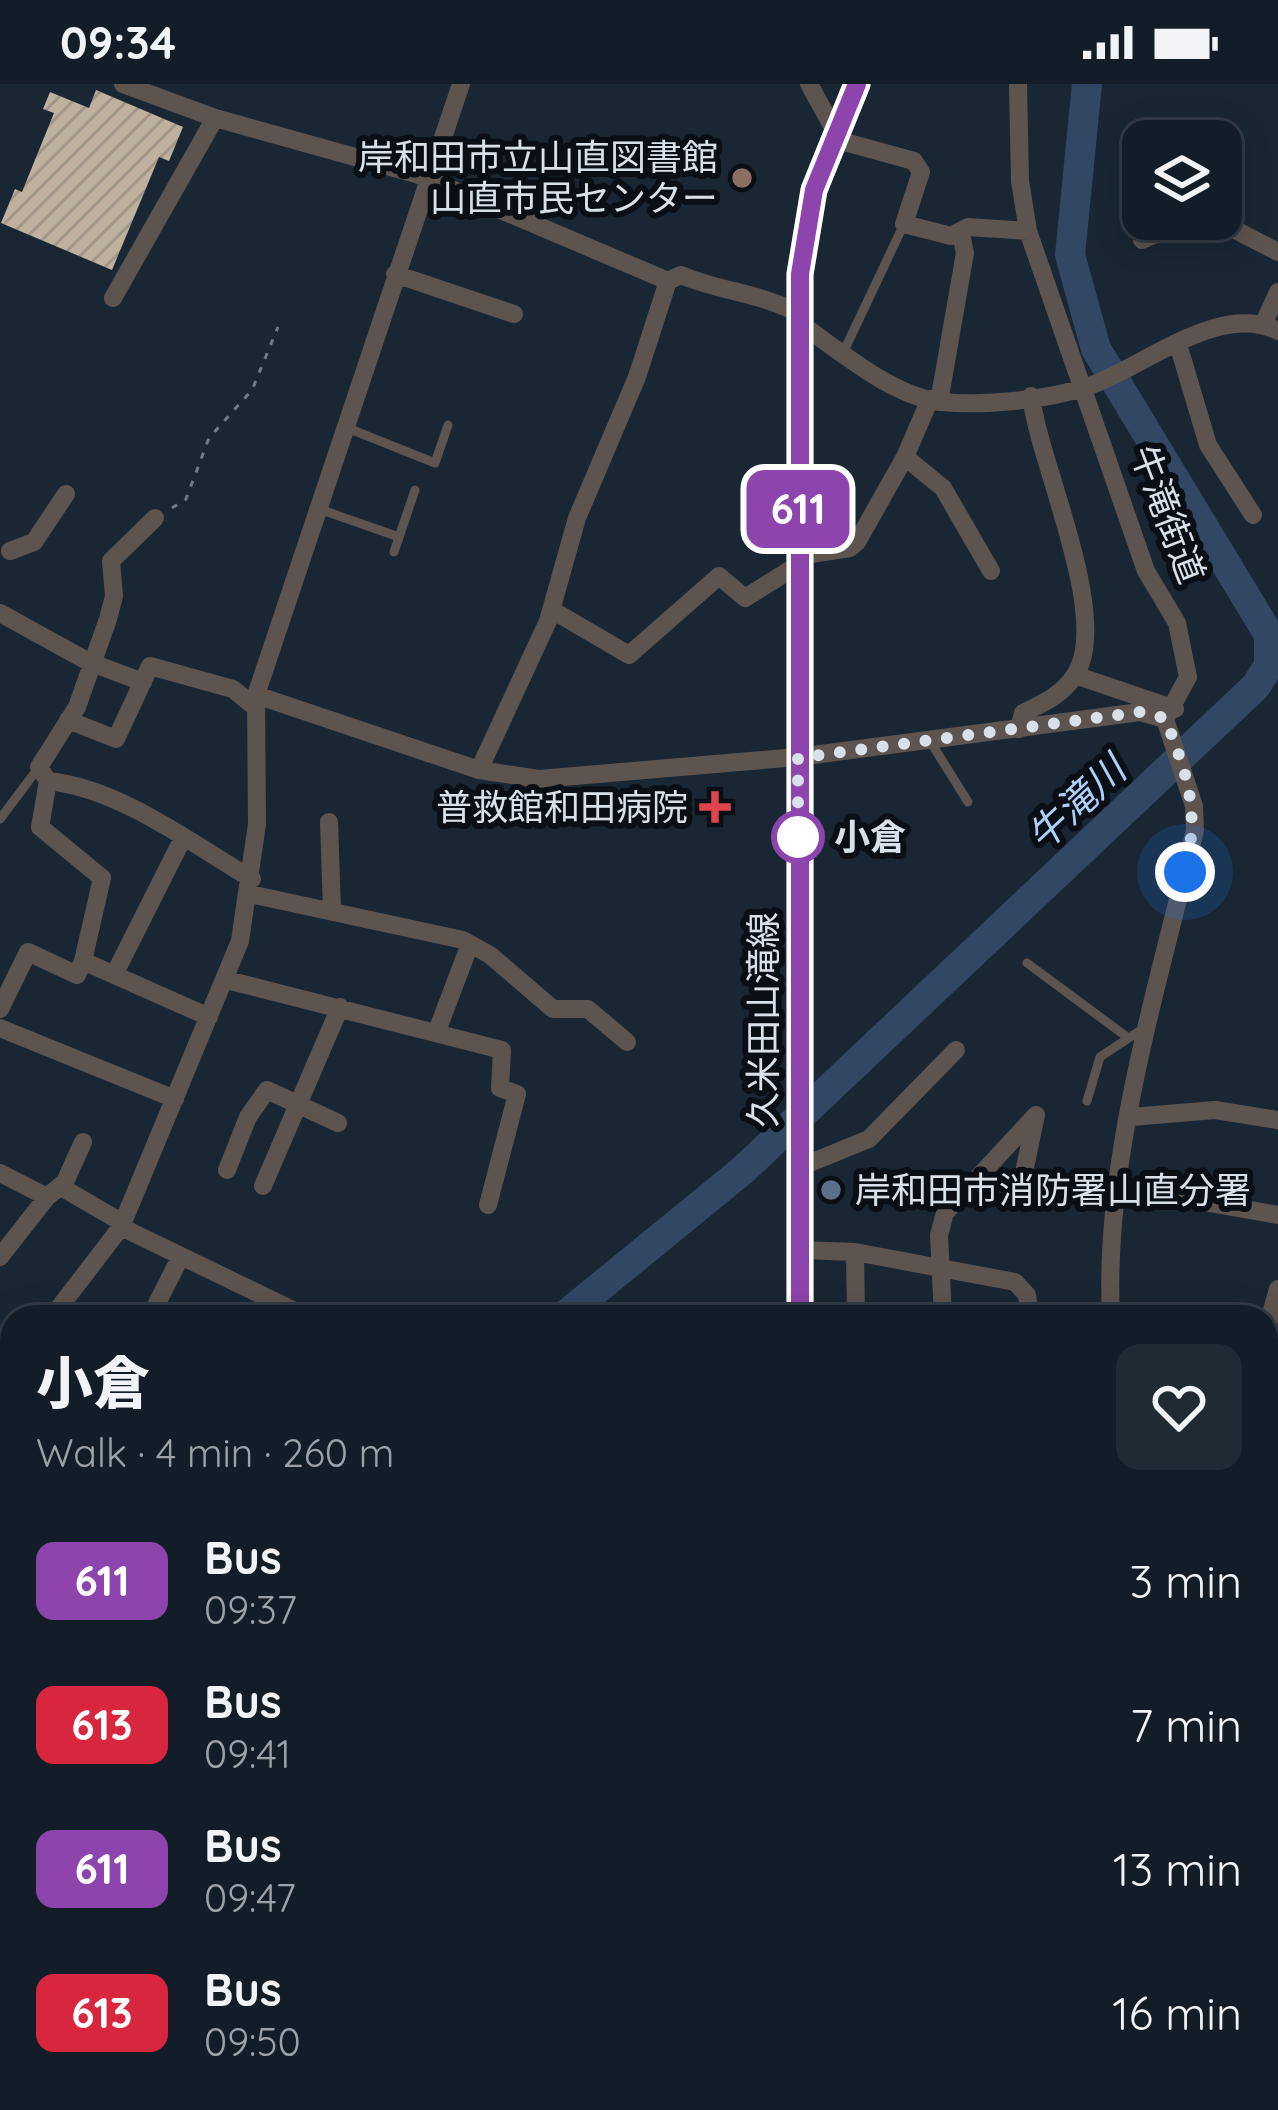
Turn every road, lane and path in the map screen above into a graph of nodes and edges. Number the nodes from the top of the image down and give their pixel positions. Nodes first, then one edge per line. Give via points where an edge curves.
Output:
1 (123, 84) edge
2 (461, 84) edge
3 (809, 84) edge
4 (857, 84) edge
5 (1018, 84) edge
6 (215, 118) junction
7 (835, 136) junction
8 (428, 179) junction
9 (904, 224) junction
10 (1028, 231) junction
11 (1242, 233) edge
12 (961, 234) junction
13 (1278, 252) edge
14 (395, 274) junction
15 (668, 281) junction
16 (123, 291) dead end
17 (1278, 292) edge
18 (514, 314) dead end
19 (799, 318) junction
20 (278, 327) dead end
21 (1270, 328) edge
22 (1178, 344) junction
23 (844, 353) junction
24 (1087, 387) junction
25 (1031, 396) junction
26 (935, 401) junction
27 (448, 425) dead end
28 (345, 428) junction
29 (905, 457) junction
30 (415, 490) dead end
31 (66, 494) dead end
32 (318, 509) junction
33 (1253, 514) dead end
34 (155, 518) joint
35 (399, 537) junction
36 (13, 553) edge
37 (394, 553) dead end
38 (798, 561) junction
39 (991, 571) dead end
40 (552, 610) junction
41 (0, 613) edge
42 (89, 662) junction
43 (1075, 675) junction
44 (143, 682) junction
45 (256, 701) junction
46 (1169, 718) junction
47 (68, 719) junction
48 (1019, 729) junction
49 (930, 740) junction
50 (798, 758) junction
51 (479, 770) junction
52 (44, 774) junction
53 (968, 802) dead end
54 (0, 819) edge
55 (329, 822) dead end
56 (183, 838) junction
57 (251, 886) junction
58 (332, 911) junction
59 (470, 944) junction
60 (83, 961) junction
61 (1027, 963) dead end
62 (114, 975) junction
63 (227, 980) junction
64 (340, 1007) junction
65 (0, 1010) edge
66 (209, 1017) junction
67 (1149, 1024) junction
68 (0, 1028) edge
69 (436, 1031) junction
70 (1127, 1037) junction
71 (628, 1042) dead end
72 (956, 1050) dead end
73 (175, 1099) junction
74 (1087, 1101) dead end
75 (299, 1105) junction
76 (1131, 1118) junction
77 (1278, 1120) edge
78 (338, 1123) dead end
79 (83, 1142) dead end
80 (800, 1163) junction
81 (227, 1170) dead end
82 (0, 1173) edge
83 (976, 1180) dead end
84 (263, 1186) dead end
85 (1118, 1187) junction
86 (54, 1192) junction
87 (488, 1205) dead end
88 (1278, 1215) edge
89 (122, 1225) junction
90 (800, 1250) junction
91 (855, 1252) junction
92 (181, 1256) junction
93 (0, 1257) edge
94 (940, 1266) junction
95 (61, 1305) edge
96 (156, 1305) edge
97 (282, 1305) edge
98 (800, 1305) edge
99 (856, 1305) edge
100 (942, 1305) edge
101 (1028, 1305) edge
102 (1111, 1305) edge

1 - 6 street
2 - 8 street
3 - 7 street
4 - 7 street, 久米田山滝線
5 - 10 street, 牛滝街道
6 - 8 street
6 - 16 street via 175,208
7 - 9 street via 914,160 921,172
7 - 19 street, 久米田山滝線 via 805,234
8 - 14 street
8 - 15 street
9 - 12 street
9 - 23 lane
10 - 12 street via 968,226
10 - 24 street, 牛滝街道
11 - 13 street
12 - 26 street via 965,253
14 - 18 street
14 - 28 street
15 - 19 street via 681,275 723,292 769,297
15 - 40 street via 577,518
17 - 21 street
19 - 23 street
19 - 38 street, 久米田山滝線
20 - 34 path via 252,390 209,438 186,500
21 - 22 street via 1223,327
22 - 24 street
22 - 33 street via 1208,445
23 - 26 street
24 - 25 street
24 - 46 street, 牛滝街道 via 1146,572 1186,648 1188,676
25 - 26 street
25 - 43 street via 1077,564 1088,634
26 - 29 street
27 - 28 lane via 435,463
28 - 32 street
29 - 38 street via 857,542
29 - 39 street via 943,488
30 - 35 lane
31 - 36 street via 34,542
32 - 35 lane
32 - 45 street
34 - 42 street via 111,561 114,596
35 - 37 lane
38 - 40 street via 746,598 718,577 629,655
38 - 50 street, 久米田山滝線
40 - 51 street
41 - 42 street
42 - 44 street
42 - 47 street
43 - 46 street
43 - 48 street via 1052,700 1023,712
44 - 45 street via 150,666
44 - 47 street via 116,739
45 - 51 street
45 - 57 street
46 - 48 street via 1140,712
46 - 67 street, 牛滝街道 via 1195,830
47 - 52 street
48 - 49 street
49 - 50 street
49 - 53 lane
50 - 51 street via 539,779
50 - 80 street, 久米田山滝線
52 - 54 lane
52 - 56 street
52 - 60 street via 40,826 102,878
55 - 58 street
56 - 57 street
56 - 62 street
57 - 58 street
57 - 63 street
58 - 59 street
59 - 69 street
59 - 71 street via 553,1010 588,1009
60 - 62 street
60 - 65 street via 77,975 28,952
61 - 70 lane
62 - 66 street
63 - 64 street
63 - 66 street
64 - 69 street
64 - 75 street
66 - 73 street
67 - 70 lane
67 - 76 street, 牛滝街道
68 - 73 street
69 - 87 street via 502,1050 500,1088 517,1094
70 - 74 lane via 1100,1058
72 - 80 street via 869,1138
73 - 89 street
75 - 78 street
75 - 81 street via 267,1090
75 - 84 street
76 - 77 street via 1215,1110
76 - 85 street, 牛滝街道
79 - 86 street
80 - 90 street, 久米田山滝線
82 - 86 street
83 - 94 street via 945,1213
85 - 88 street
85 - 102 street, 牛滝街道
86 - 89 street
86 - 93 street
89 - 92 street
89 - 95 street
90 - 91 street
90 - 98 street, 久米田山滝線
91 - 94 street
91 - 99 street
92 - 96 street
92 - 97 street
94 - 100 street
94 - 101 street via 1015,1282

